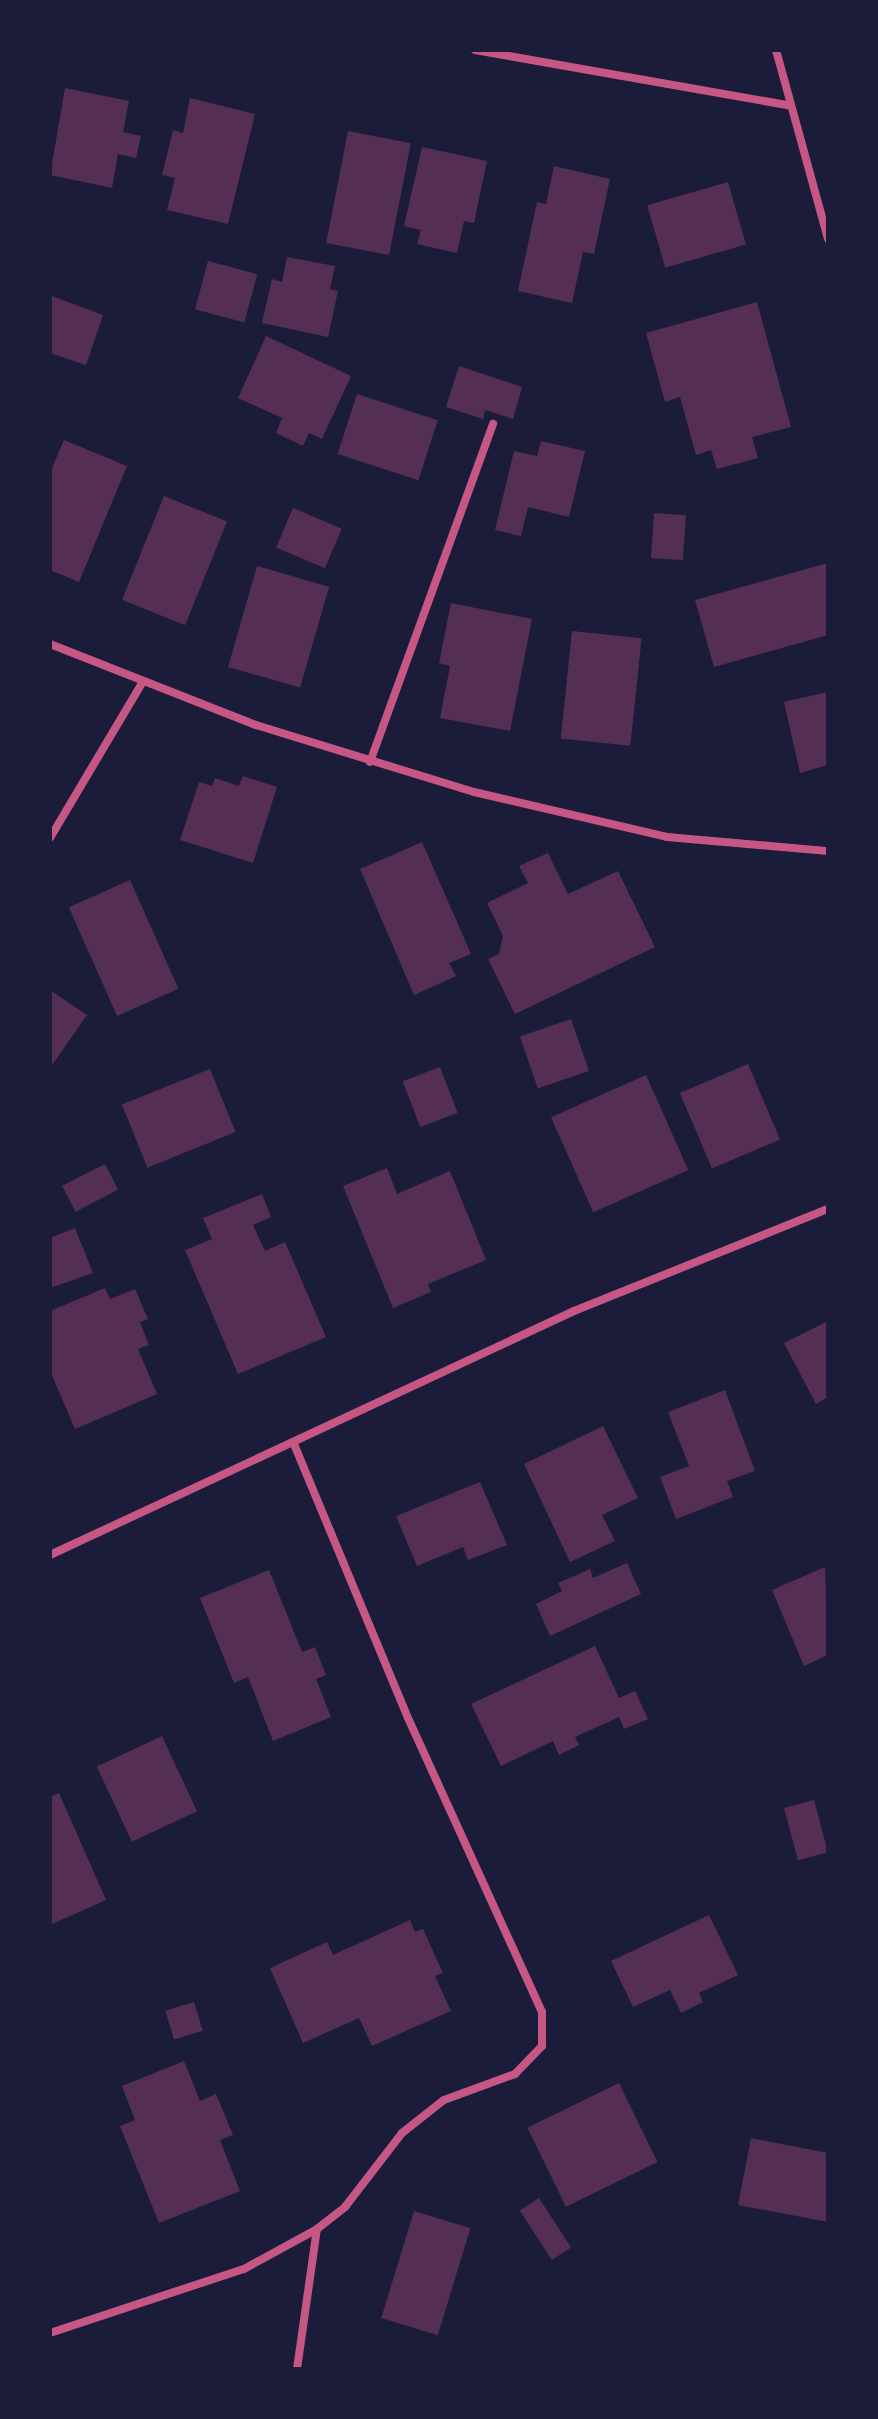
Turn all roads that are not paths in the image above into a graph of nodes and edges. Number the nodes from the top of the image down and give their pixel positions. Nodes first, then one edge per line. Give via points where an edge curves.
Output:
1 (475, 50) edge
2 (776, 50) edge
3 (791, 106) junction
4 (828, 239) edge
5 (493, 424) dead end
6 (50, 644) edge
7 (142, 683) junction
8 (370, 762) junction
9 (50, 838) edge
10 (828, 851) edge
11 (828, 1209) edge
12 (294, 1444) junction
13 (50, 1555) edge
14 (317, 2229) junction
15 (50, 2333) edge
16 (297, 2369) edge

1 - 3 street
2 - 3 street
3 - 4 street
5 - 8 street
6 - 7 street
7 - 8 street
7 - 9 street
8 - 10 street via 667,837
11 - 12 street via 574,1311
12 - 13 street
12 - 14 street via 408,1718 542,2012 542,2046 515,2074 444,2100 402,2133 345,2207
14 - 15 street via 244,2269
14 - 16 street

